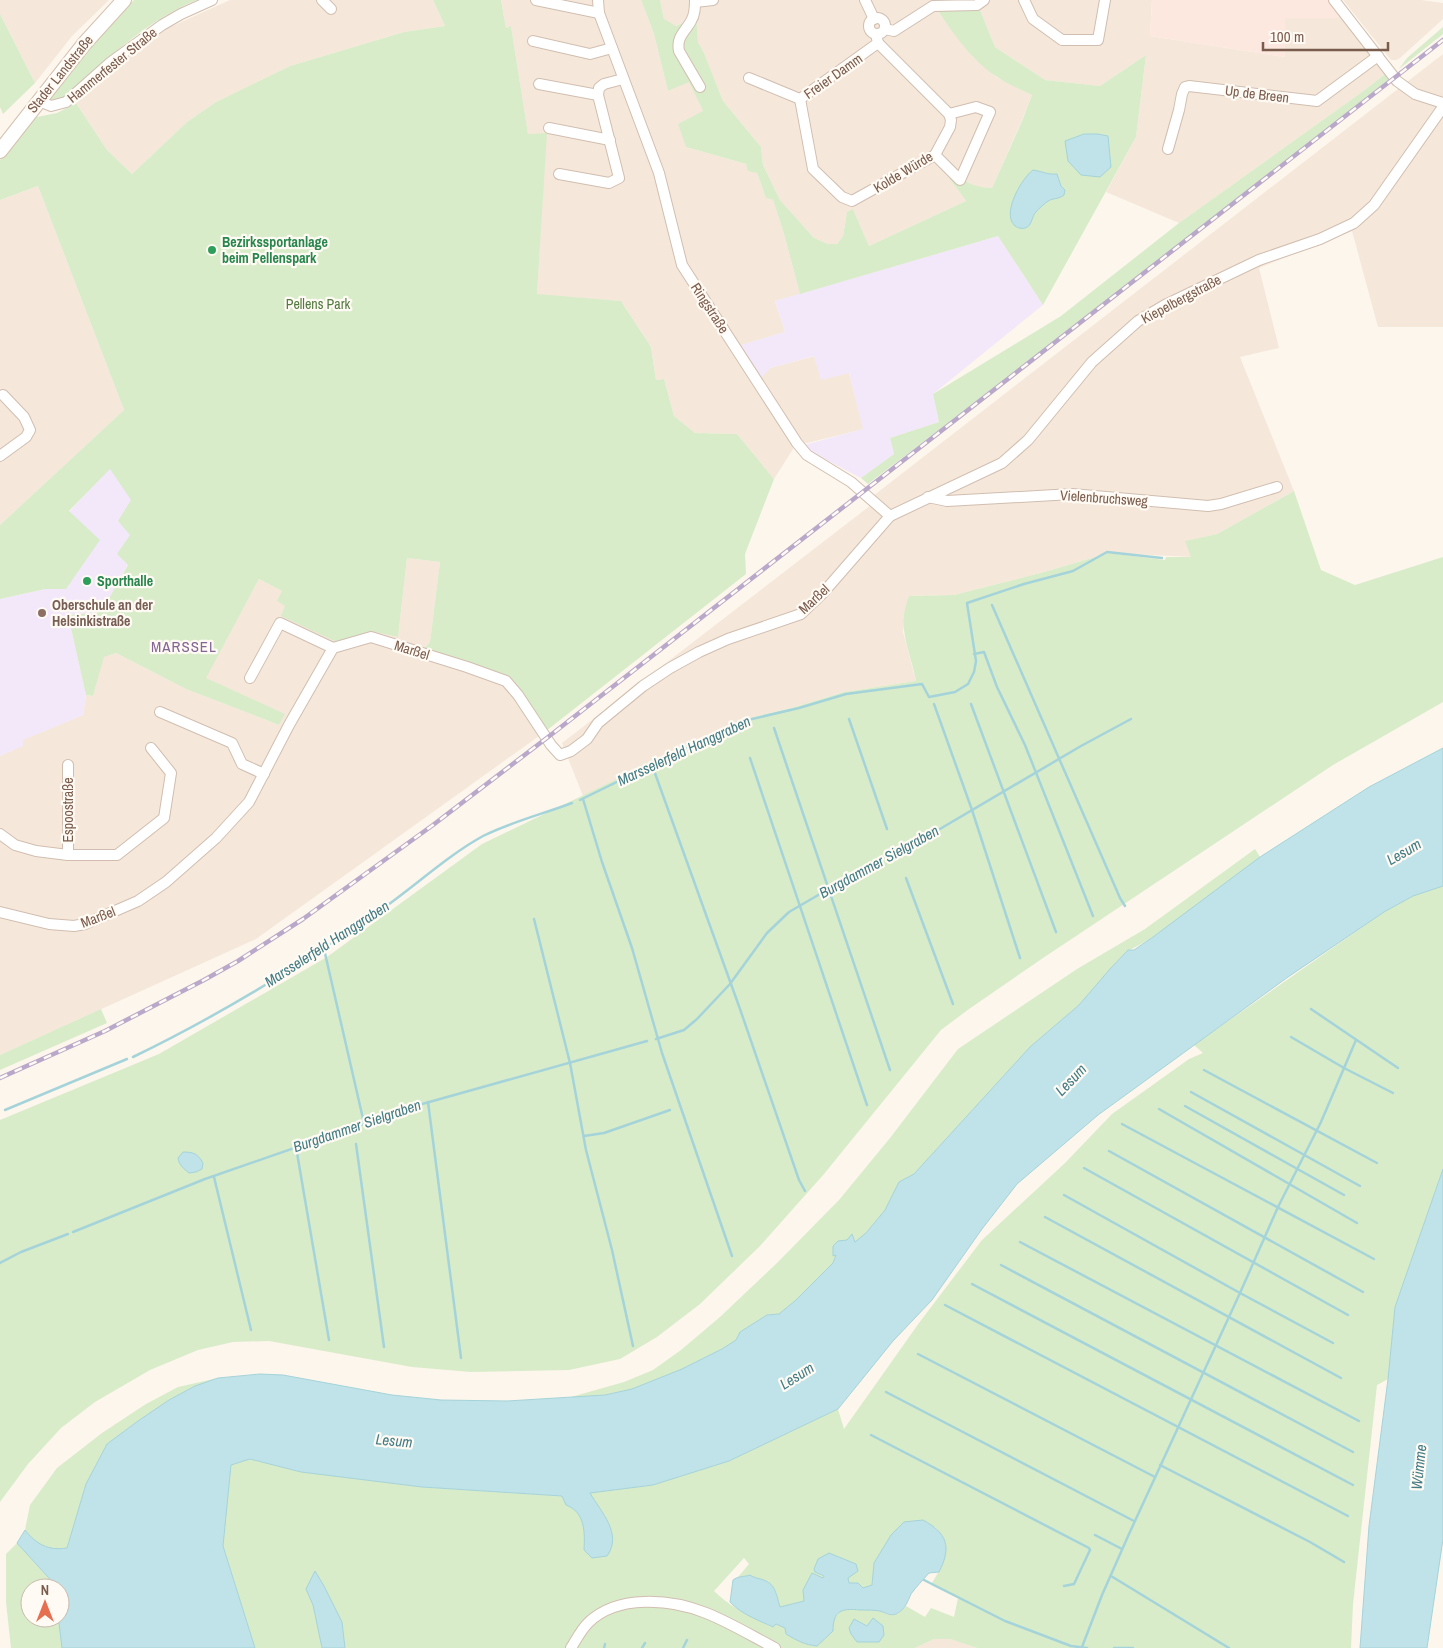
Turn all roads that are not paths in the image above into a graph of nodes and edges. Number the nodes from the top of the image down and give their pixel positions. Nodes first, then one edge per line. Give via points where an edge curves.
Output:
1 (124, 0) edge
2 (212, 0) edge
3 (322, 0) edge
4 (536, 0) edge
5 (598, 0) edge
6 (713, 0) edge
7 (865, 0) edge
8 (984, 0) edge
9 (1024, 0) edge
10 (1105, 0) edge
11 (1334, 0) edge
12 (695, 1) edge
13 (331, 10) dead end
14 (599, 13) junction
15 (880, 35) junction
16 (533, 42) dead end
17 (612, 48) junction
18 (1378, 56) junction
19 (749, 78) dead end
20 (623, 79) junction
21 (540, 84) dead end
22 (700, 87) dead end
23 (598, 95) junction
24 (800, 99) junction
25 (39, 101) junction
26 (1443, 103) edge
27 (1443, 108) edge
28 (949, 114) junction
29 (549, 128) dead end
30 (610, 140) junction
31 (1168, 149) dead end
32 (0, 151) edge
33 (935, 155) junction
34 (559, 174) dead end
35 (1, 393) edge
36 (0, 456) edge
37 (1277, 487) dead end
38 (928, 497) junction
39 (890, 516) junction
40 (853, 558) joint
41 (333, 648) junction
42 (250, 678) dead end
43 (160, 712) dead end
44 (151, 748) dead end
45 (68, 765) dead end
46 (264, 774) junction
47 (0, 834) edge
48 (68, 855) junction
49 (0, 912) edge
50 (571, 1648) edge
51 (774, 1648) edge

1 - 25 street, Stader Landstraße
2 - 25 street, Hammerfester Straße via 181,14 146,36 66,102 51,106
3 - 13 street
4 - 14 street
5 - 14 street, Ringstraße
6 - 12 street
7 - 15 street via 874,18 869,24 870,31
8 - 15 street via 977,5 932,6 902,27
9 - 10 street via 1033,19 1062,40 1098,40
11 - 18 street
12 - 22 street via 692,21 678,45
14 - 17 street, Ringstraße
15 - 24 street, Freier Damm
15 - 28 street
16 - 17 street via 590,54
17 - 20 street, Ringstraße
18 - 26 street via 1397,81 1415,94
18 - 31 street, Up de Breen via 1317,101 1185,87
19 - 24 street, Freier Damm
20 - 23 street via 604,84
20 - 39 street, Ringstraße via 659,173 682,265 797,443 807,455 851,482
21 - 23 street
23 - 30 street
24 - 33 street, Kolde Würde via 813,169 842,197 852,201
25 - 32 street, Stader Landstraße
27 - 38 street, Kiepelbergstraße via 1374,205 1354,223 1320,239 1259,260 1165,304 1138,321 1092,362 1028,440 1002,463
28 - 33 street, Kolde Würde via 950,127
28 - 33 street via 976,107 990,112 960,180
29 - 30 street
30 - 34 street via 619,178 609,183
35 - 36 street via 24,416 30,430 26,437
37 - 38 street, Vielenbruchsweg via 1208,506 1072,494 947,501
38 - 39 street, Kiepelbergstraße
39 - 40 street, Kiepelbergstraße
40 - 41 street, Marßel via 801,614 728,640 670,668 598,723 571,751 560,755 506,682 370,637
41 - 42 street via 280,623
41 - 46 street, Marßel
43 - 46 street via 232,743 242,764
44 - 48 street via 171,773 164,818 117,855
45 - 48 street, Espoostraße
46 - 49 street, Marßel via 249,802 216,838 166,882 138,901 74,926 49,924
47 - 48 street via 15,845
50 - 51 street via 589,1622 617,1607 636,1603 678,1604 706,1613

